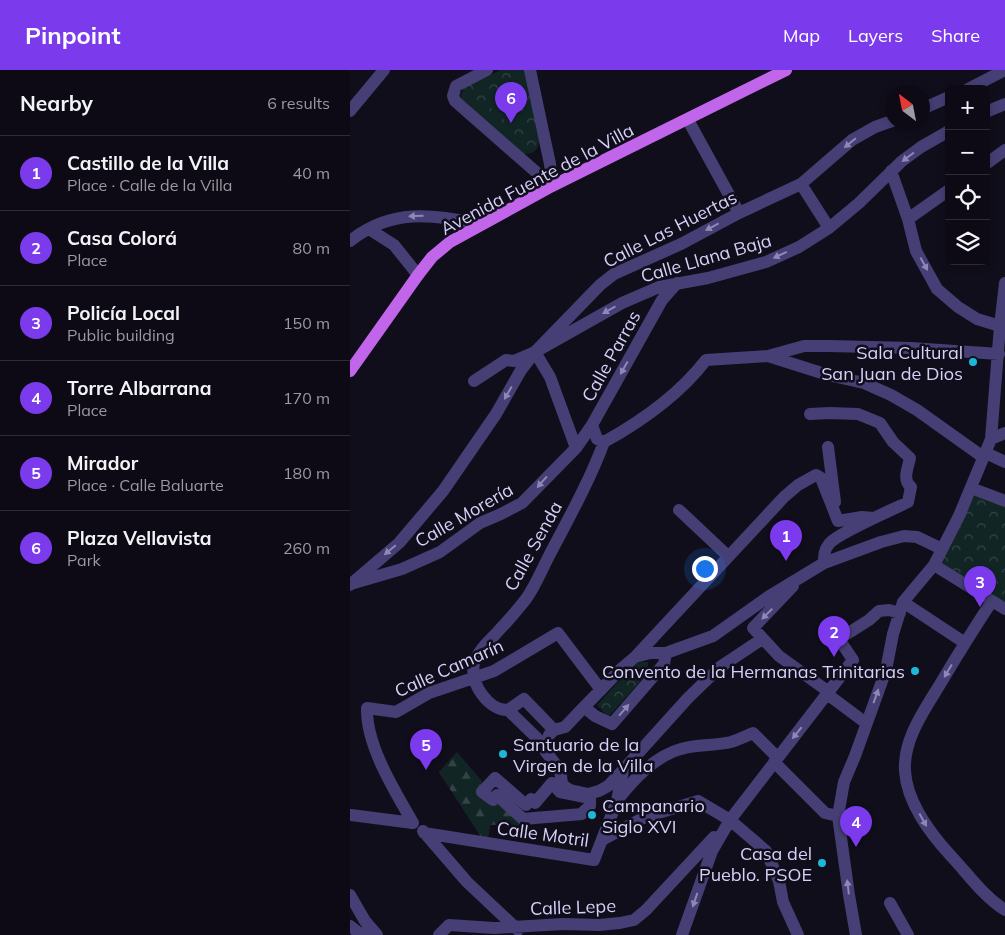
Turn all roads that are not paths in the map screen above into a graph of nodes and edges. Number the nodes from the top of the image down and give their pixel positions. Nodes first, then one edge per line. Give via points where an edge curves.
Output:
1 (384, 70) edge
2 (487, 70) edge
3 (530, 70) edge
4 (786, 70) edge
5 (1005, 70) edge
6 (976, 85) edge
7 (945, 99) edge
8 (1005, 104) edge
9 (930, 105) edge
10 (990, 110) edge
11 (350, 111) edge
12 (688, 120) junction
13 (885, 124) edge
14 (945, 133) edge
15 (1005, 150) edge
16 (990, 161) edge
17 (891, 171) junction
18 (801, 184) junction
19 (552, 186) junction
20 (945, 193) edge
21 (739, 213) junction
22 (908, 218) junction
23 (482, 224) junction
24 (828, 228) junction
25 (369, 229) junction
26 (350, 240) edge
27 (418, 275) junction
28 (677, 283) junction
29 (1005, 283) edge
30 (1002, 318) edge
31 (535, 352) junction
32 (999, 354) junction
33 (768, 356) junction
34 (350, 371) edge
35 (474, 381) dead end
36 (810, 414) dead end
37 (592, 425) junction
38 (1005, 433) edge
39 (992, 439) junction
40 (604, 442) junction
41 (828, 447) dead end
42 (576, 448) junction
43 (985, 455) junction
44 (1005, 462) edge
45 (971, 488) junction
46 (1005, 501) edge
47 (679, 510) dead end
48 (874, 518) junction
49 (838, 521) junction
50 (942, 549) junction
51 (728, 556) junction
52 (824, 563) junction
53 (934, 565) junction
54 (800, 578) junction
55 (351, 584) edge
56 (992, 600) junction
57 (902, 608) junction
58 (1005, 609) edge
59 (762, 639) junction
60 (965, 643) junction
61 (666, 653) junction
62 (636, 657) junction
63 (473, 678) junction
64 (601, 690) junction
65 (828, 693) junction
66 (584, 707) junction
67 (508, 710) junction
68 (866, 723) junction
69 (554, 730) junction
70 (542, 742) junction
71 (775, 760) junction
72 (623, 770) junction
73 (495, 778) joint
74 (617, 801) junction
75 (350, 815) edge
76 (838, 816) junction
77 (730, 820) junction
78 (413, 823) junction
79 (424, 833) junction
80 (602, 840) junction
81 (350, 894) edge
82 (890, 903) dead end
83 (1005, 910) edge
84 (350, 926) edge
85 (518, 931) edge
86 (375, 935) edge
87 (439, 935) edge
88 (682, 935) edge
89 (798, 935) edge
90 (856, 935) edge
91 (908, 935) edge

1 - 11 street
2 - 19 street via 456,86 455,102
3 - 19 street
4 - 12 main road, Avenida Fuente de la Villa
5 - 6 street
7 - 9 street
8 - 10 street
12 - 19 main road, Avenida Fuente de la Villa
12 - 21 street
13 -> 18 street, Calle Las Huertas via 852,140
14 -> 17 street, Calle Llana Baja
15 - 16 street
17 - 22 street
17 - 24 street, Calle Llana Baja
18 - 21 street, Calle Las Huertas
18 - 24 street
19 - 23 main road, Avenida Fuente de la Villa
20 - 22 street
21 -> 31 street, Calle Las Huertas via 682,244 614,274
22 -> 30 street via 916,251 937,289 978,319
23 -> 25 street via 414,215
23 - 27 main road, Avenida Fuente de la Villa via 450,242
24 -> 28 street, Calle Llana Baja via 799,247 766,262
25 - 26 street
25 - 27 street via 394,245
27 - 34 main road, Avenida Fuente de la Villa
28 -> 31 street, Calle Llana Baja via 622,303
28 -> 37 street, Calle Parras via 662,300
29 - 30 street
30 - 32 street
31 - 35 street, Calle Las Huertas via 514,361 506,360
31 - 42 street via 550,377
31 -> 55 street via 443,491 399,544
32 - 33 street via 804,346
32 - 39 street
33 - 40 street via 706,360 672,397
33 - 43 street via 828,376 864,383 891,395
36 - 48 street via 858,414 880,423 910,458 905,479 911,487 908,502
37 - 40 street via 597,439
37 - 42 street, Calle Parras
38 - 39 street
39 - 43 street
40 - 63 street, Calle Senda via 574,510 527,598 478,654
41 - 49 street
42 -> 55 street, Calle Morería via 522,503 480,523 440,552 402,569
43 - 44 street
43 - 45 street
45 - 46 street
45 - 50 street
47 - 51 street
48 - 49 street via 862,516
48 - 52 street via 831,542 825,552
49 - 51 street via 821,478 816,475 784,497
50 - 52 street via 917,537 904,536
50 - 53 street
51 - 62 street
52 - 54 street
53 - 56 street
53 - 57 street
54 -> 59 street via 753,628
54 - 61 street via 713,636
56 - 58 street
56 - 60 street
57 - 60 street
57 - 65 street via 879,611 839,639 853,660
68 -> 57 street via 886,670
59 - 65 street via 787,663
59 - 72 street via 720,667
60 -> 83 street via 918,721 907,749 906,778 912,799 932,835 983,891
61 - 62 street
66 -> 61 street via 612,724 664,664
62 - 64 street
63 - 64 street, Calle Camarín via 494,671 558,633
63 - 67 street via 488,701 501,711
63 - 78 street, Calle Camarín via 429,693 396,712 367,708 370,733 388,780
64 - 66 street
65 - 68 street
65 -> 71 street
66 - 69 street via 565,727
67 - 69 street via 524,699
67 - 70 street
68 - 76 street via 844,782
69 - 70 street
70 - 72 street via 560,770 562,783 570,790 588,794 599,792
71 - 74 street via 753,733 730,742 682,749 661,758 647,769
71 - 76 street via 825,813
71 - 77 street
72 - 74 street, Calle Motril
73 - 73 street via 482,792 493,800 497,795 523,819 582,814 590,806 590,798 560,792 552,783 535,803 531,799 526,805
74 - 80 street, Calle Motril
75 - 78 street
90 -> 76 street
77 - 80 street via 698,801 645,817
77 - 85 street, Calle Lepe via 634,920 599,926 563,924
77 -> 88 street via 712,851
77 - 89 street via 766,851
78 - 79 street
79 - 80 street, Calle Motril via 594,860
79 - 85 street via 467,882
81 - 86 street
82 - 91 street
84 - 86 street via 359,933
85 - 87 street, Calle Lepe via 449,925

